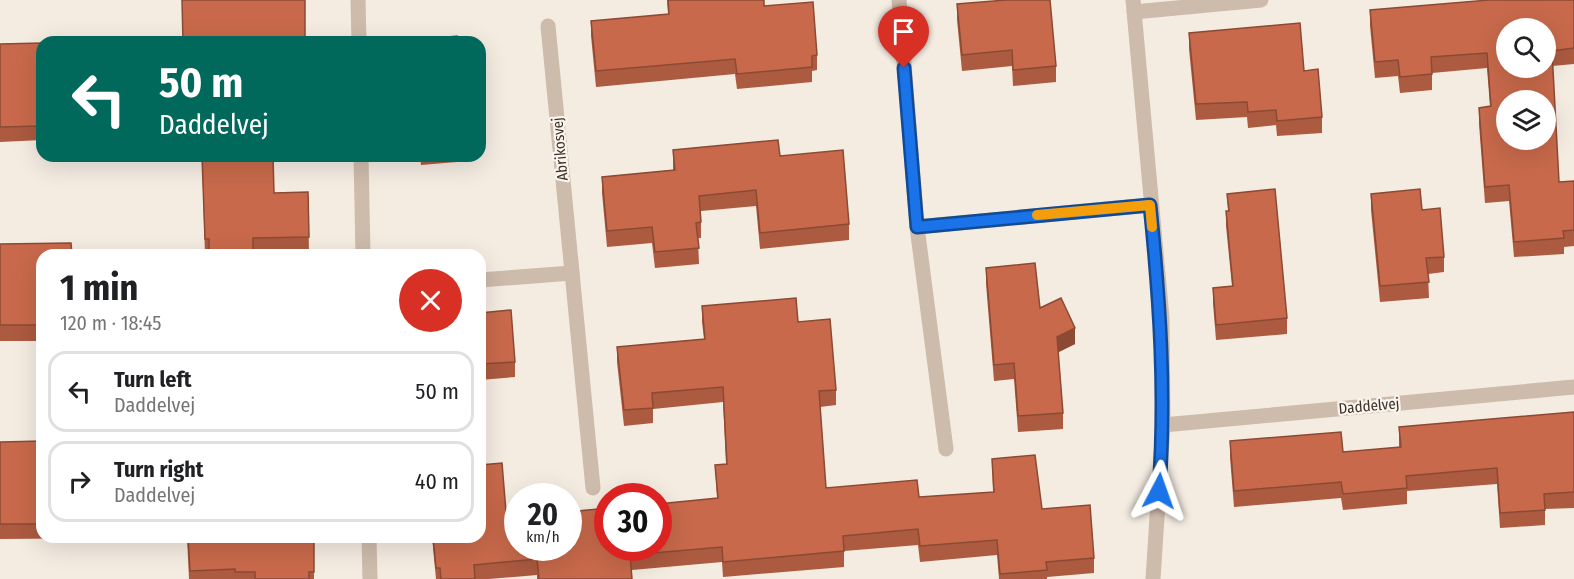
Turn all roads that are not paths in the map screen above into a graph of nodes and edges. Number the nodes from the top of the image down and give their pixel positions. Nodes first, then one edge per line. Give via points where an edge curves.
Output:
1 (358, 0) edge
2 (899, 0) edge
3 (1261, 0) edge
4 (1133, 6) edge
5 (548, 26) dead end
6 (359, 36) edge
7 (361, 162) edge
8 (1150, 205) junction
9 (917, 227) junction
10 (363, 249) edge
11 (572, 273) junction
12 (486, 280) edge
13 (1574, 387) edge
14 (1163, 425) junction
15 (946, 449) dead end
16 (593, 488) dead end
17 (369, 543) edge
18 (370, 579) edge
19 (1154, 579) edge

1 - 6 street
2 - 9 street
3 - 4 street
4 - 8 street
5 - 11 street, Abrikosvej
7 - 10 street
8 - 9 street
8 - 14 street via 1162,318
9 - 15 street
11 - 12 street
11 - 16 street, Abrikosvej
13 - 14 street, Daddelvej
14 - 19 street
17 - 18 street

